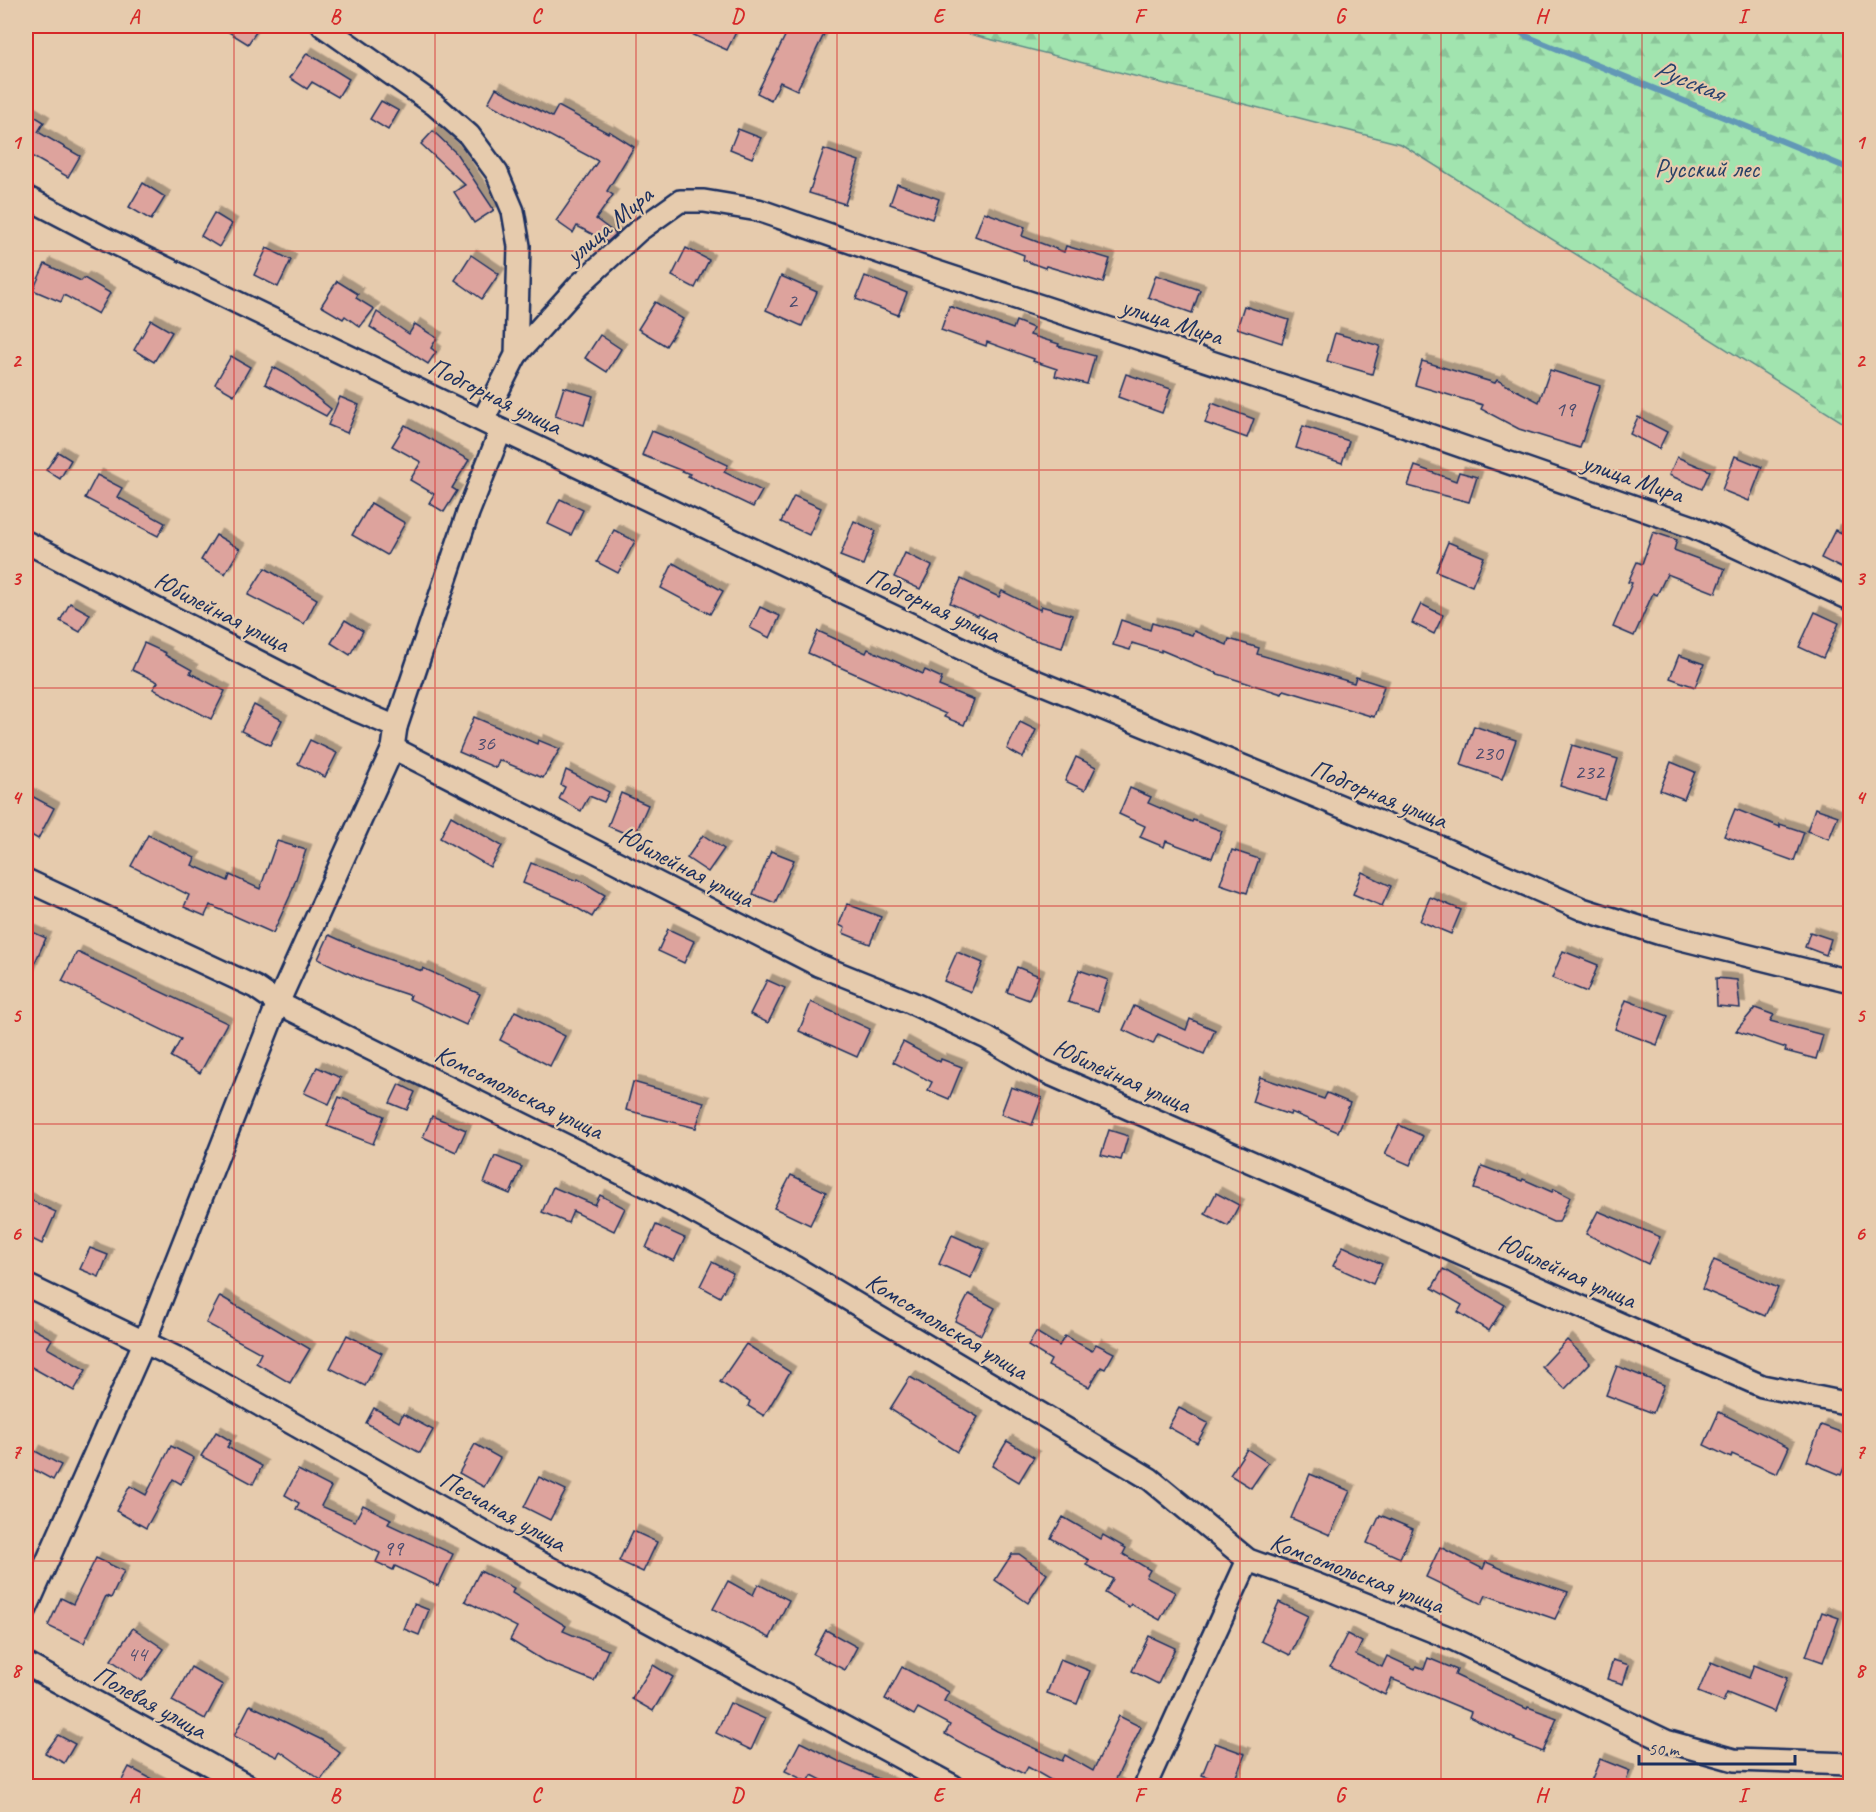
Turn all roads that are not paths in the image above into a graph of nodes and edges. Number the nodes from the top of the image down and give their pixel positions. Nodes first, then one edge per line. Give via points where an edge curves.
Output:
1 (323, 26) edge
2 (26, 196) edge
3 (516, 355) junction
4 (492, 425) junction
5 (26, 542) edge
6 (1851, 599) edge
7 (396, 727) junction
8 (393, 748) junction
9 (26, 880) edge
10 (1851, 981) edge
11 (278, 1003) junction
12 (26, 1285) edge
13 (144, 1343) junction
14 (1851, 1404) edge
15 (1248, 1560) junction
16 (26, 1609) edge
17 (26, 1664) edge
18 (1851, 1764) edge
19 (248, 1786) edge
20 (953, 1786) edge
21 (1145, 1786) edge

1 - 3 street via 435,105 469,135 497,173 513,211 519,246
2 - 4 street, Подгорная улица
3 - 4 street
3 - 6 street, улица Мира via 578,286 638,231 680,201 758,210 1693,527
4 - 7 street via 468,513
4 - 10 street, Подгорная улица via 992,663 1582,909 1661,934
5 - 7 street, Юбилейная улица via 335,701
7 - 8 street
8 - 11 street
8 - 14 street, Юбилейная улица via 818,965 987,1038 1041,1070 1762,1386
9 - 11 street, Комсомольская улица via 255,987
11 - 13 street
11 - 15 street, Комсомольская улица via 647,1186 796,1268 1150,1479
12 - 13 street, Песчаная улица
13 - 16 street
13 - 20 street, Песчаная улица
15 - 18 street, Комсомольская улица via 1455,1640 1666,1741 1734,1760
15 - 21 street
17 - 19 street, Полевая улица

